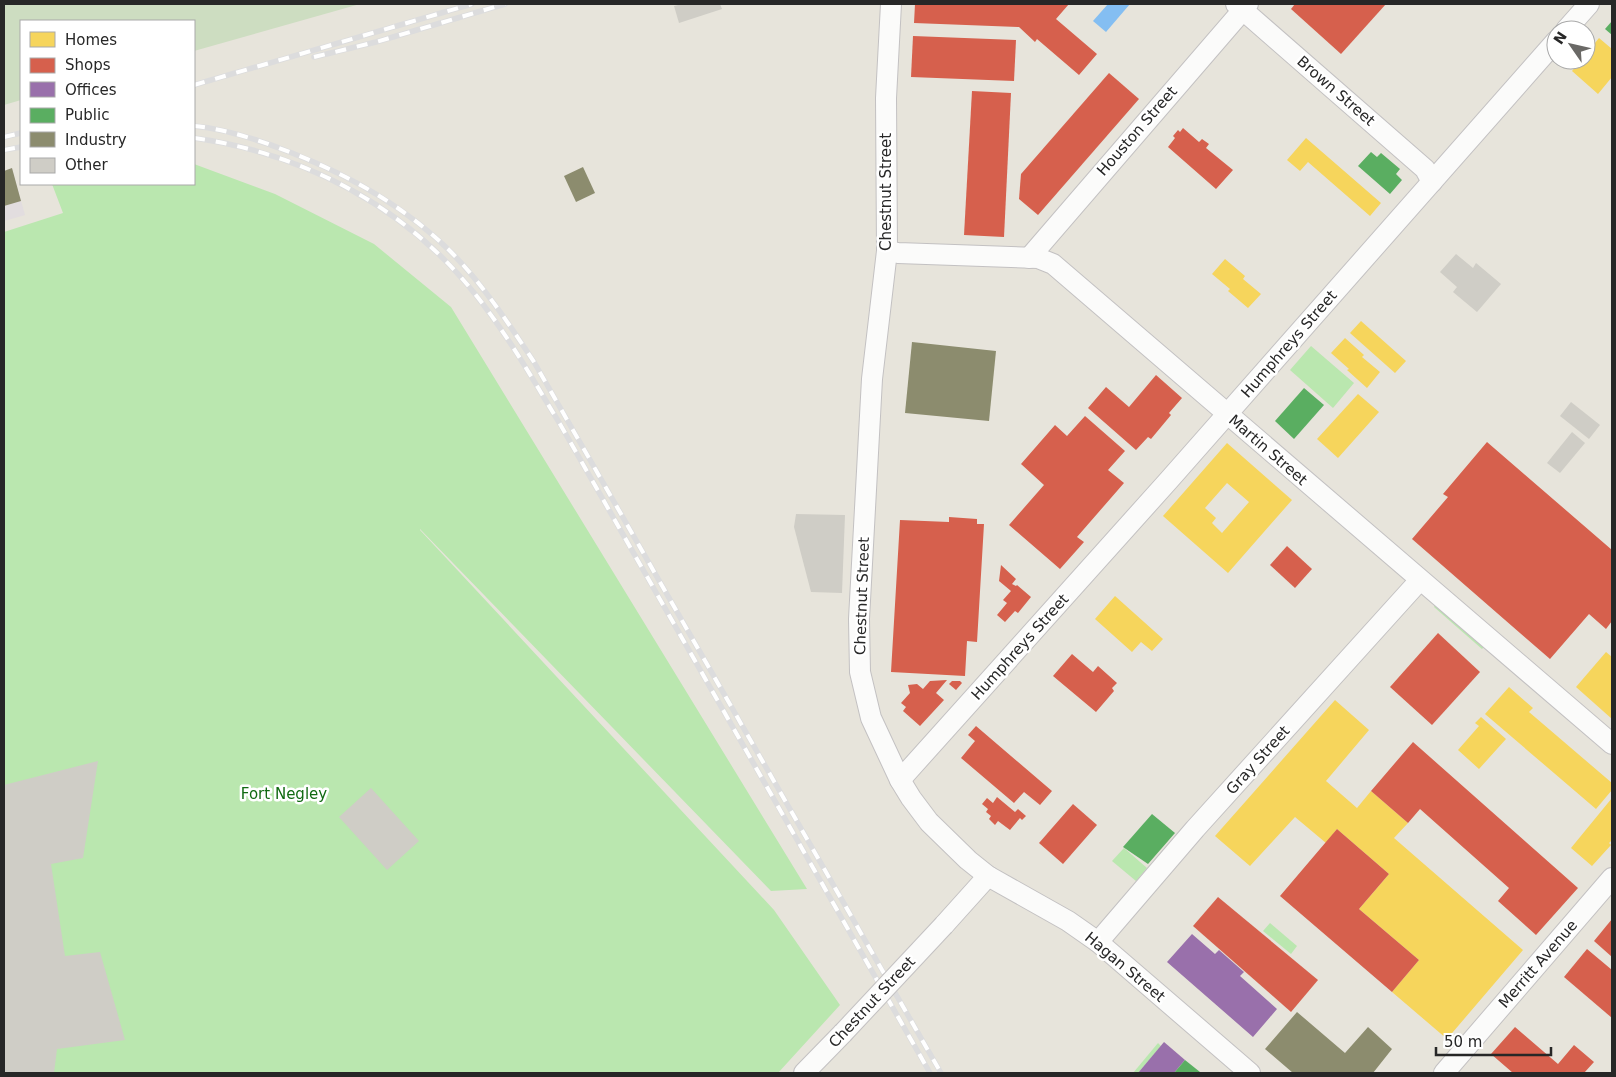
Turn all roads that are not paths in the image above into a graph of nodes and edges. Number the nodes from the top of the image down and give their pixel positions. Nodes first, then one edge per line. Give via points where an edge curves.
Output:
1 (891, 4) edge
2 (1589, 4) edge
3 (1242, 6) edge
4 (1575, 20) edge
5 (1546, 52) edge
6 (1432, 182) junction
7 (887, 251) junction
8 (1028, 258) junction
9 (1227, 414) junction
10 (1420, 580) junction
11 (1612, 744) edge
12 (900, 780) junction
13 (988, 876) junction
14 (1612, 878) edge
15 (1098, 942) junction
16 (804, 1073) edge
17 (1250, 1073) edge
18 (1444, 1073) edge

1 - 7 street, Chestnut Street via 886,98
2 - 4 street
3 - 6 street, Brown Street via 1425,170
3 - 8 street, Houston Street
5 - 6 street, Humphreys Street
6 - 9 street, Humphreys Street
7 - 8 street, Martin Street
7 - 12 street, Chestnut Street via 872,379 859,619 860,672 871,718
8 - 9 street, Martin Street via 1053,264
9 - 10 street, Martin Street
9 - 12 street, Humphreys Street
10 - 11 street, Martin Street
10 - 15 street, Gray Street via 1195,829
12 - 13 street, Chestnut Street via 929,822
13 - 15 street, Hagan Street via 1058,915
13 - 16 street, Chestnut Street, bridge
14 - 18 street, Merritt Avenue
15 - 17 street, Hagan Street

